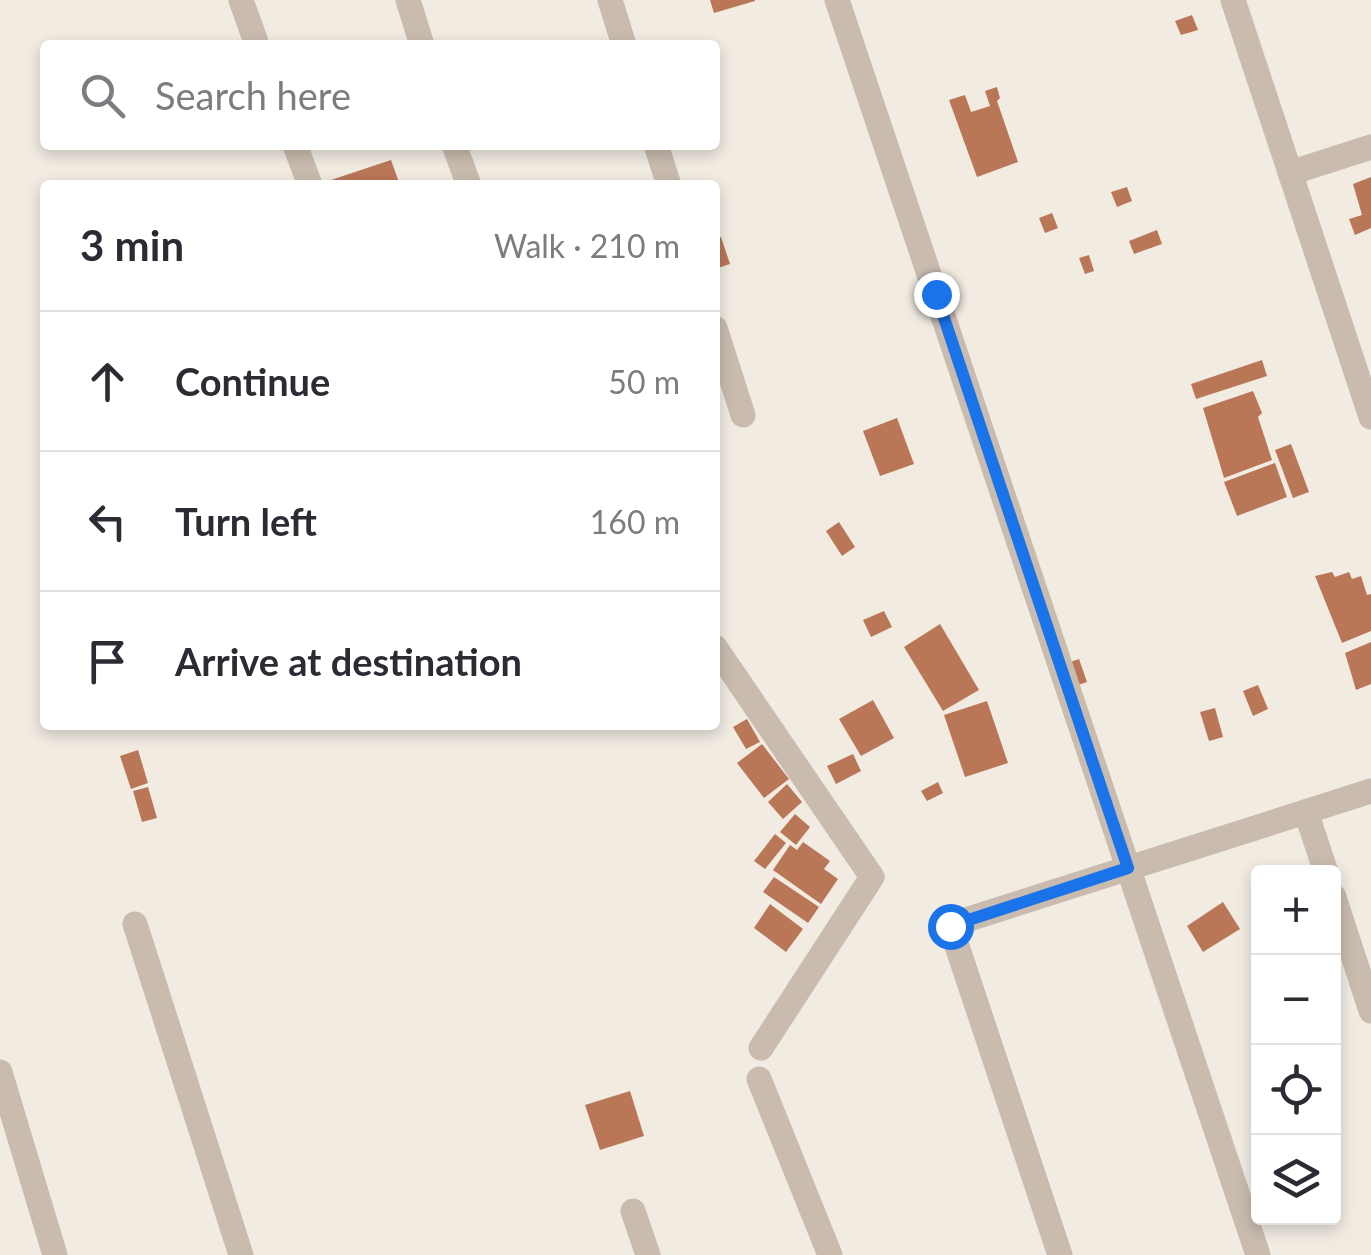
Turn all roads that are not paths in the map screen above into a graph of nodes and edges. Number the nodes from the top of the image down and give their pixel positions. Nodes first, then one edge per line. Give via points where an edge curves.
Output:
1 (240, 0) edge
2 (408, 0) edge
3 (610, 0) edge
4 (837, 0) edge
5 (1233, 0) edge
6 (256, 40) edge
7 (420, 40) edge
8 (622, 40) edge
9 (1371, 146) edge
10 (297, 150) edge
11 (456, 150) edge
12 (658, 150) edge
13 (1290, 174) junction
14 (308, 180) edge
15 (467, 180) edge
16 (667, 180) edge
17 (720, 344) edge
18 (743, 415) dead end
19 (1371, 417) edge
20 (720, 654) edge
21 (1371, 791) edge
22 (1306, 812) junction
23 (1324, 865) edge
24 (1128, 868) junction
25 (1341, 918) edge
26 (134, 924) dead end
27 (1371, 1011) edge
28 (761, 1048) dead end
29 (0, 1072) edge
30 (759, 1078) dead end
31 (633, 1210) dead end
32 (55, 1255) edge
33 (241, 1255) edge
34 (648, 1255) edge
35 (830, 1255) edge
36 (1060, 1255) edge
37 (1258, 1255) edge

1 - 6 street
2 - 7 street
3 - 8 street
4 - 24 street
5 - 13 street
9 - 13 street
10 - 14 street
11 - 15 street
12 - 16 street
13 - 19 street
17 - 18 street
20 - 28 street via 872,877
21 - 22 street
22 - 23 street
22 - 24 street
24 - 36 street via 950,926
24 - 37 street
25 - 27 street
26 - 33 street
29 - 32 street
30 - 35 street
31 - 34 street

